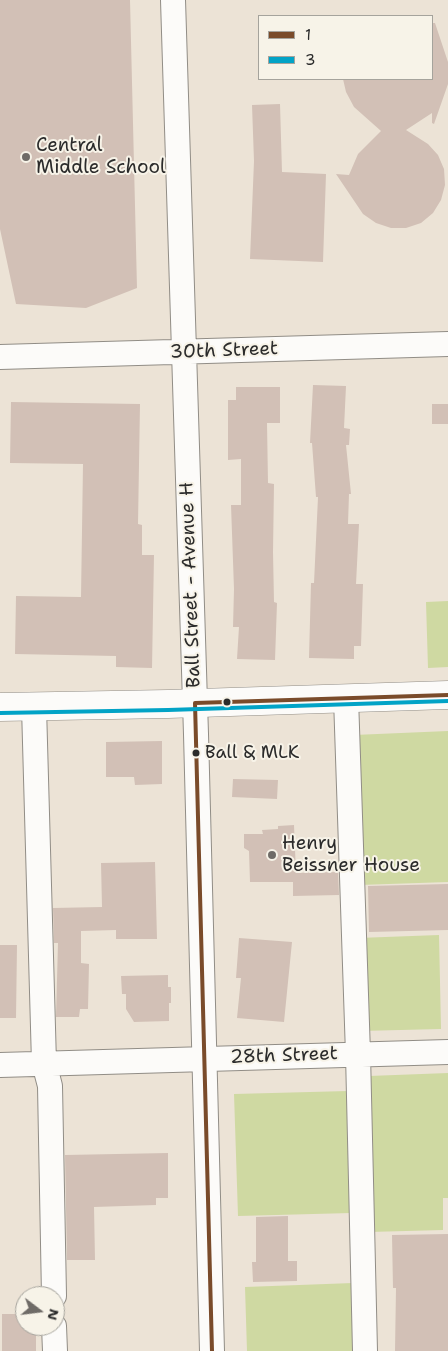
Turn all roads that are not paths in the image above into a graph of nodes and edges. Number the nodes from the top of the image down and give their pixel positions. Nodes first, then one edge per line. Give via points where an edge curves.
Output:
1 (173, 0) edge
2 (448, 344) edge
3 (184, 352) junction
4 (0, 357) edge
5 (448, 695) edge
6 (346, 698) junction
7 (195, 703) junction
8 (34, 706) junction
9 (0, 707) edge
10 (448, 1052) edge
11 (358, 1054) junction
12 (205, 1059) junction
13 (44, 1063) junction
14 (0, 1065) edge
15 (54, 1286) edge
16 (54, 1336) edge
17 (55, 1351) edge
18 (212, 1351) edge
19 (365, 1351) edge

1 - 3 street, Ball Street - Avenue H
2 - 3 street, 30th Street
3 - 4 street, 30th Street
3 - 7 street, Ball Street - Avenue H
5 - 6 main road
6 - 7 main road
6 - 11 street
7 - 8 main road
7 - 12 street, Ball Street - Avenue H
8 - 9 main road
8 - 13 street
10 - 11 street, 28th Street
11 - 12 street, 28th Street
11 - 19 street
12 - 13 street, 28th Street
12 - 18 street, Ball Street - Avenue H
13 - 14 street, 28th Street
13 - 15 street via 50,1086
16 - 17 street

